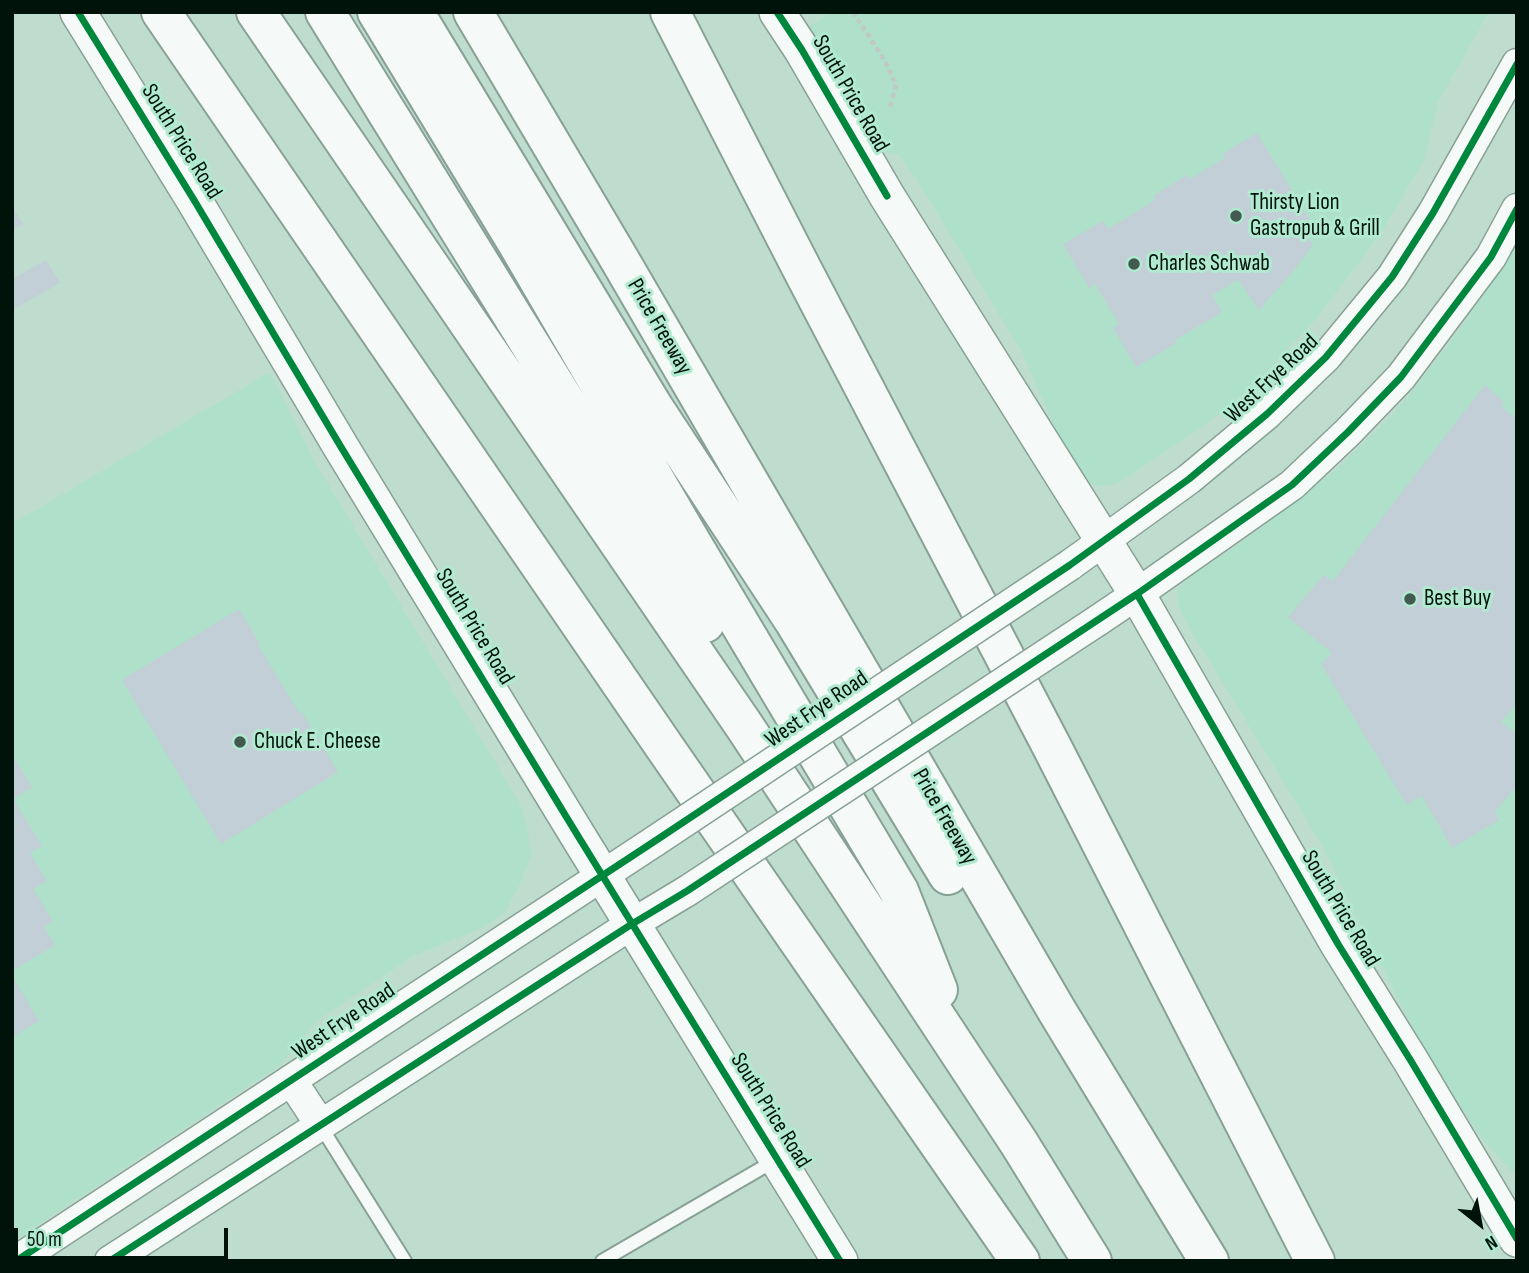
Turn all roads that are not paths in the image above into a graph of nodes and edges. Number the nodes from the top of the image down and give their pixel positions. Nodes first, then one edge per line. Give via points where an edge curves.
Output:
1 (78, 12) edge
2 (161, 12) edge
3 (256, 12) edge
4 (325, 12) edge
5 (377, 12) edge
6 (414, 12) edge
7 (473, 12) edge
8 (500, 12) edge
9 (670, 12) edge
10 (778, 12) edge
11 (1517, 64) edge
12 (1517, 209) edge
13 (621, 262) junction
14 (1104, 541) junction
15 (1137, 594) junction
16 (602, 875) junction
17 (632, 924) junction
18 (1057, 1010) junction
19 (969, 1067) junction
20 (291, 1080) junction
21 (320, 1124) junction
22 (777, 1159) junction
23 (1517, 1239) edge
24 (16, 1261) edge
25 (110, 1261) edge
26 (405, 1261) edge
27 (601, 1261) edge
28 (840, 1261) edge
29 (1020, 1261) edge
30 (1092, 1261) edge
31 (1209, 1261) edge
32 (1315, 1261) edge

1 - 16 main road, South Price Road
2 - 29 highway
3 - 19 highway via 745,727
4 - 19 highway via 623,495 868,876
5 - 19 highway via 899,891
6 - 18 highway via 654,408 794,621 962,898
7 - 13 highway
8 - 13 highway
9 - 32 highway
10 - 14 main road, South Price Road via 887,197
11 - 14 street, West Frye Road via 1399,266 1326,357 1189,479
12 - 15 street via 1491,257 1401,377 1348,432 1292,485
13 - 18 highway, Price Freeway
14 - 15 main road, South Price Road
14 - 16 street, West Frye Road, bridge
15 - 17 street, bridge
15 - 23 main road, South Price Road via 1331,934
16 - 17 main road, South Price Road
16 - 20 street, West Frye Road
17 - 21 street
17 - 22 main road, South Price Road
18 - 31 highway, Price Freeway
19 - 30 highway
20 - 21 street
20 - 24 street, West Frye Road
21 - 25 street
21 - 26 lane
22 - 27 lane
22 - 28 main road, South Price Road

